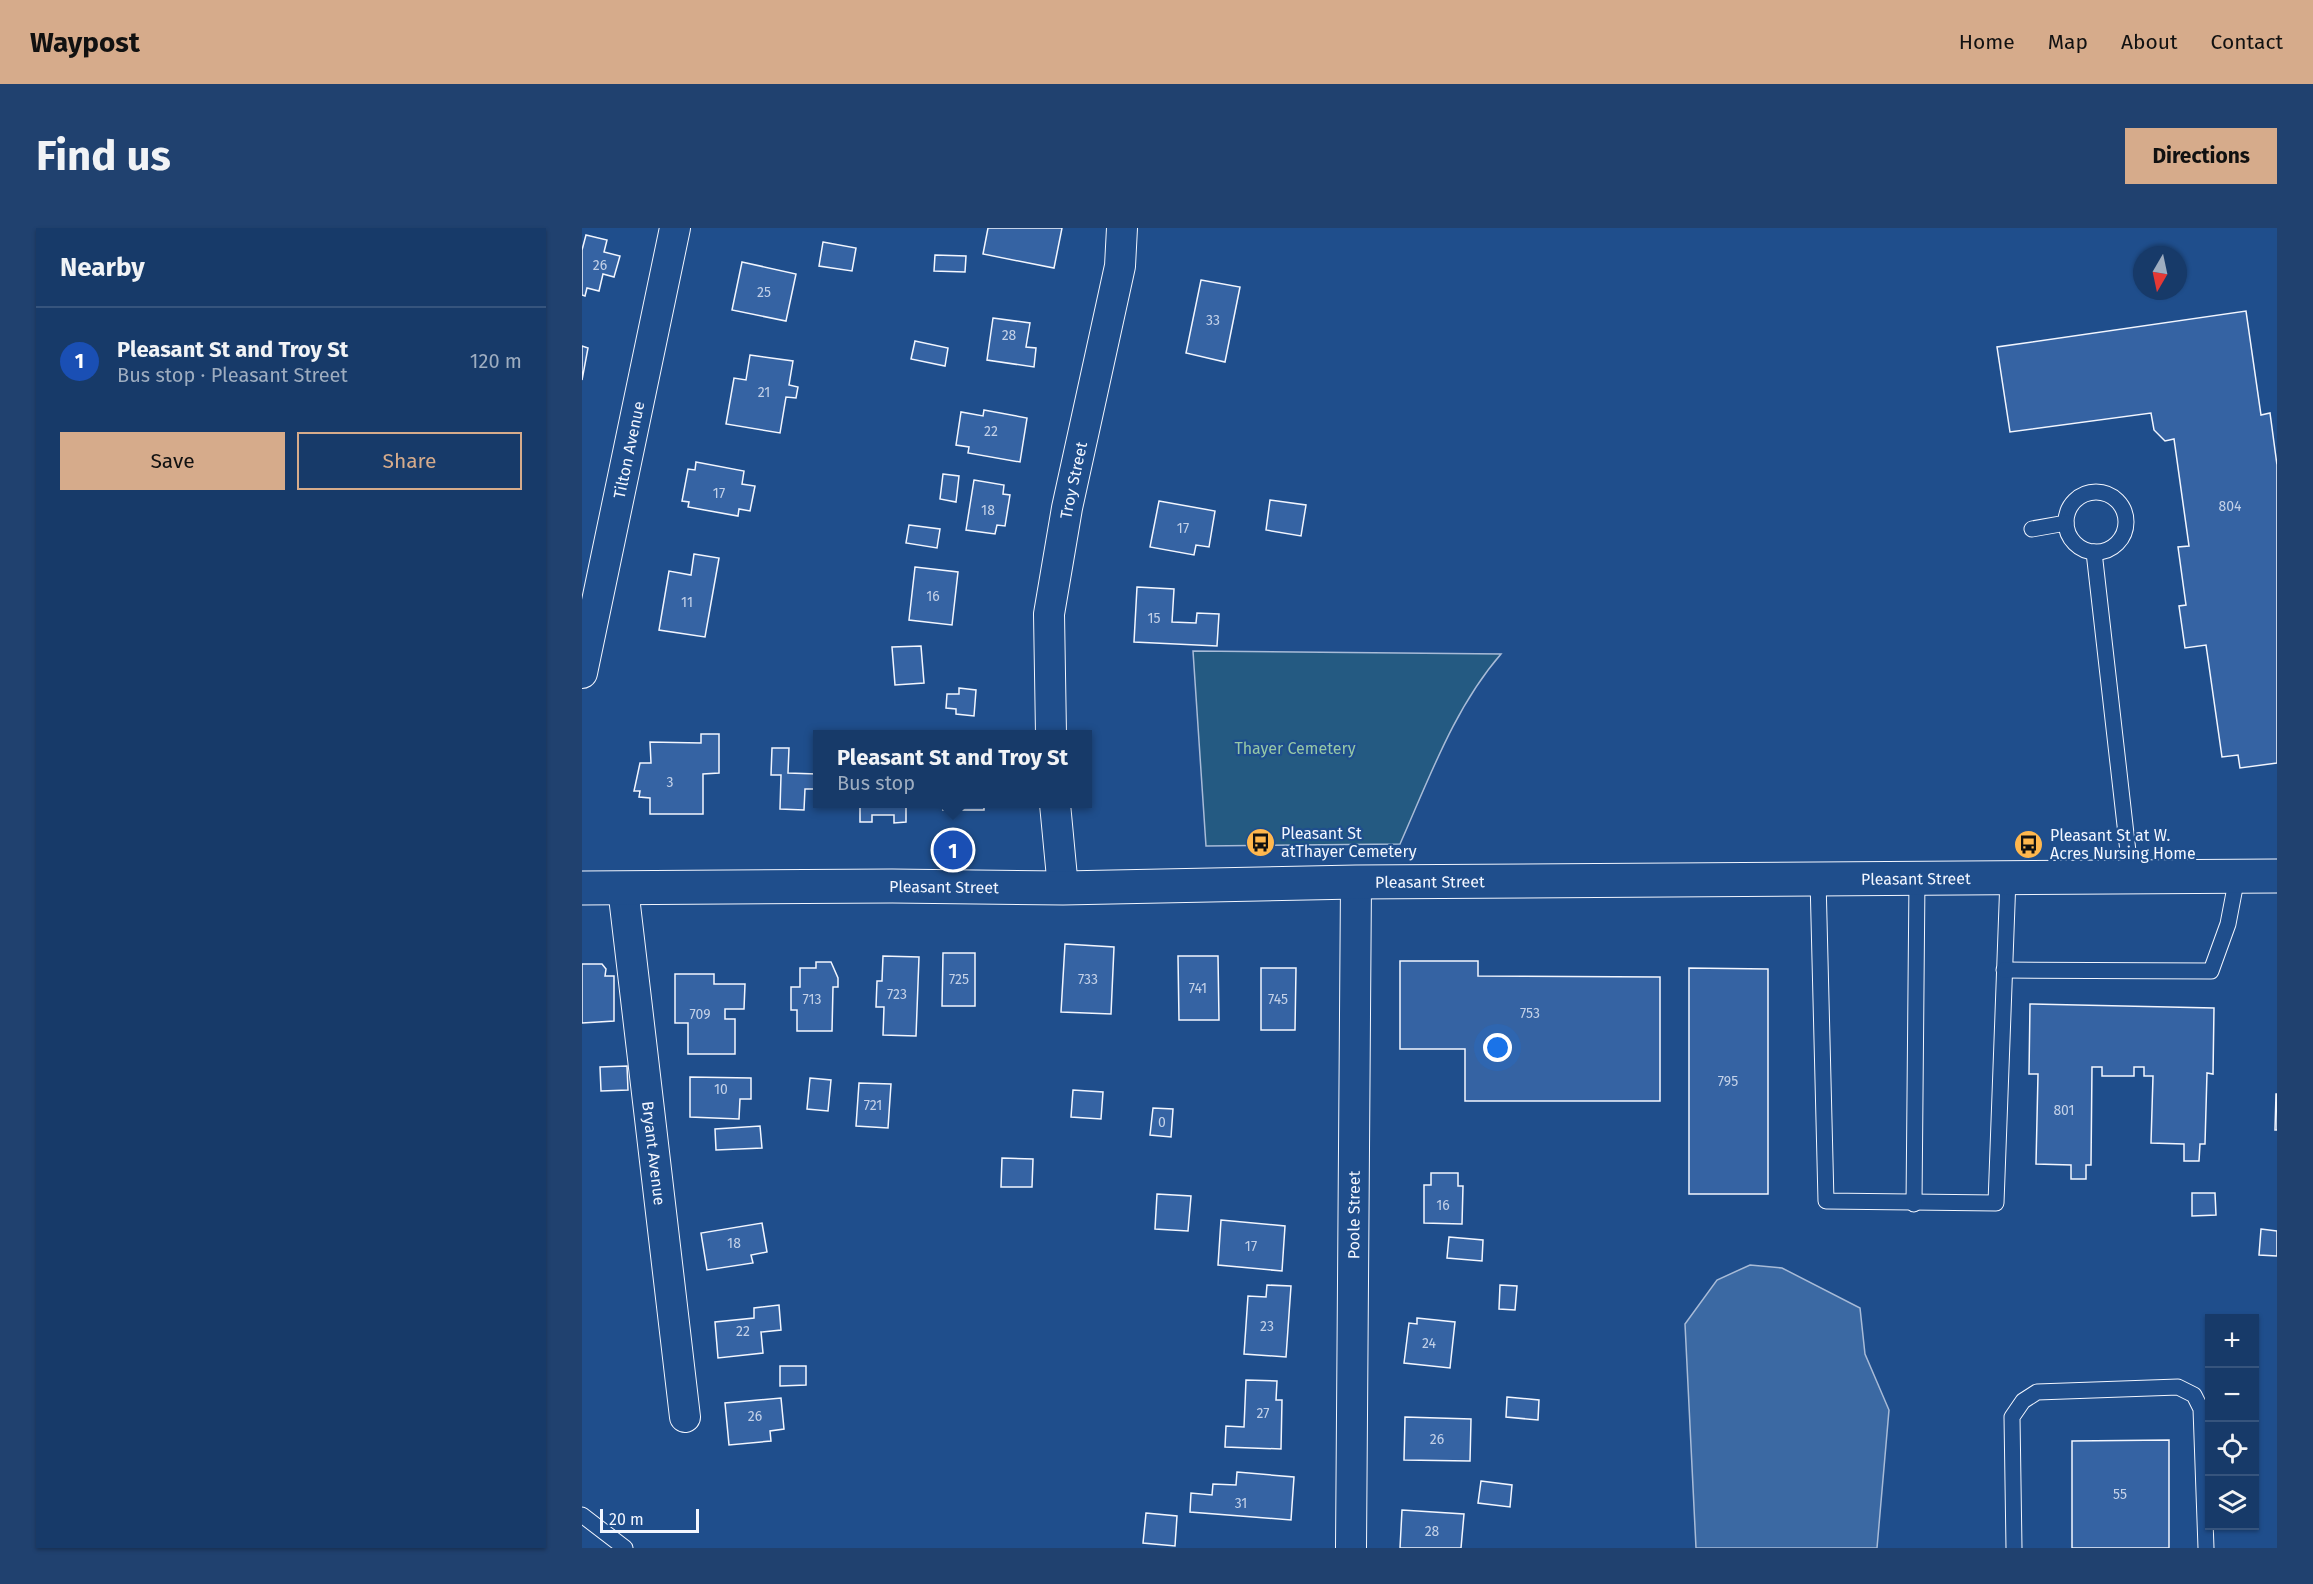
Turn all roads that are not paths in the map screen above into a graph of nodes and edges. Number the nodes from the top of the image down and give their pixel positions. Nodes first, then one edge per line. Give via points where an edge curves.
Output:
1 (675, 228) edge
2 (1122, 228) edge
3 (2066, 523) junction
4 (2032, 529) dead end
5 (2094, 552) junction
6 (582, 673) edge
7 (1051, 730) edge
8 (1055, 808) edge
9 (2277, 876) edge
10 (2237, 877) junction
11 (2008, 878) junction
12 (2131, 878) junction
13 (1818, 879) junction
14 (1917, 879) junction
15 (1356, 882) junction
16 (582, 888) edge
17 (623, 888) junction
18 (1063, 888) junction
19 (2004, 970) junction
20 (1914, 1204) junction
21 (685, 1417) dead end
22 (582, 1515) edge
23 (625, 1548) edge
24 (1351, 1548) edge
25 (2014, 1548) edge
26 (2206, 1548) edge

1 - 6 street, Tilton Avenue
2 - 7 street, Troy Street via 1120,266 1067,508 1049,614
3 - 4 lane
3 - 5 lane via 2070,537 2080,548
3 - 5 lane via 2069,509 2078,498 2091,492 2106,493 2118,501 2125,514 2126,528 2120,540 2108,549
5 - 12 lane
8 - 18 street
9 - 10 main road, Pleasant Street
10 - 12 main road, Pleasant Street
10 - 19 lane via 2228,924 2211,971
11 - 12 main road, Pleasant Street
11 - 14 main road, Pleasant Street
11 - 19 lane
13 - 14 main road, Pleasant Street
13 - 15 main road, Pleasant Street
13 - 20 lane via 1826,1201
14 - 20 lane
15 - 18 main road, Pleasant Street
15 - 24 street, Poole Street
16 - 17 main road, Pleasant Street
17 - 18 main road, Pleasant Street
17 - 21 street, Bryant Avenue
19 - 20 lane via 1996,1203
22 - 23 lane
25 - 26 lane via 2012,1417 2023,1401 2037,1392 2178,1387 2194,1395 2201,1409

